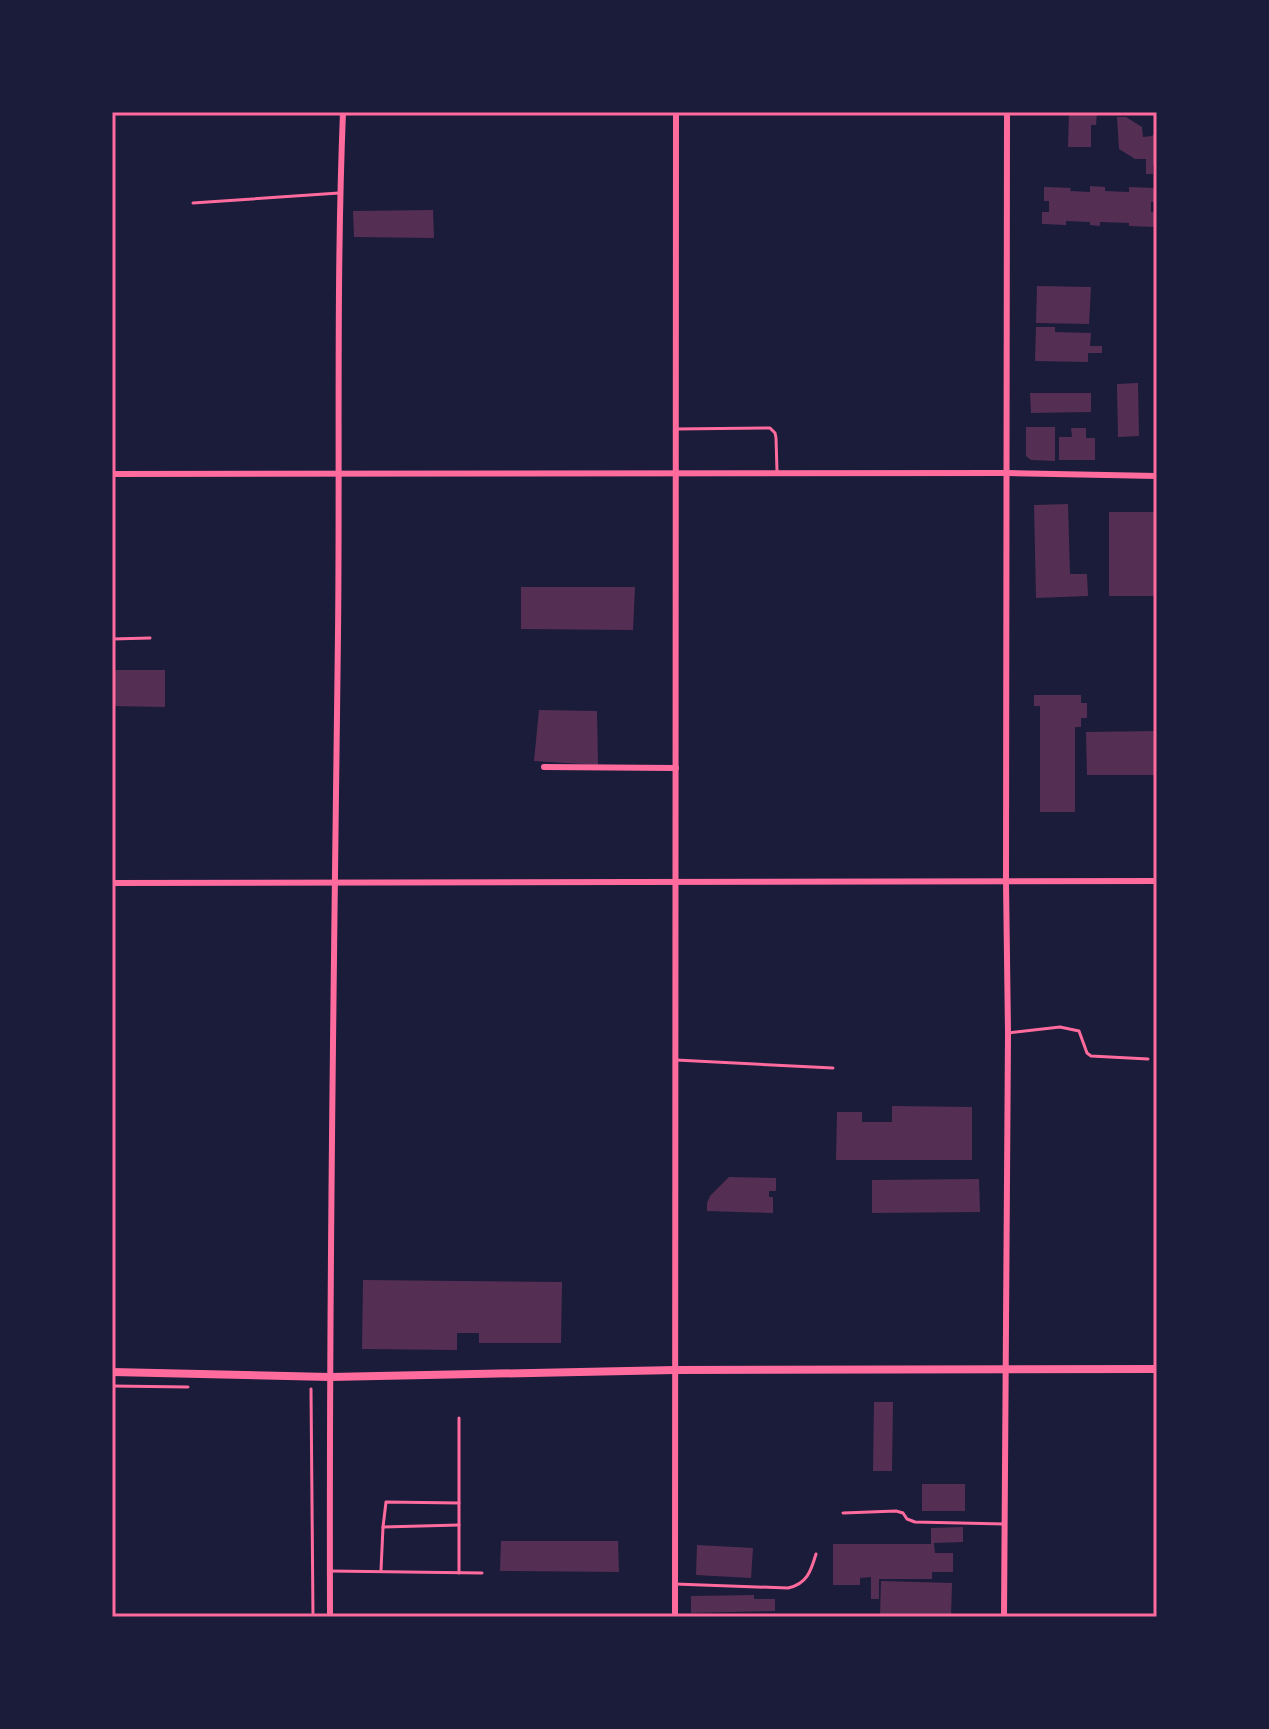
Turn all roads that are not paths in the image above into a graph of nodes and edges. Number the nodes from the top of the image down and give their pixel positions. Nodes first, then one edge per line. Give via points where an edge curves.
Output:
1 (343, 112) edge
2 (676, 112) edge
3 (1007, 112) edge
4 (339, 193) junction
5 (193, 203) dead end
6 (676, 429) junction
7 (676, 473) junction
8 (777, 473) junction
9 (1007, 473) junction
10 (112, 474) edge
11 (340, 474) junction
12 (1157, 476) edge
13 (150, 638) dead end
14 (112, 639) edge
15 (544, 767) dead end
16 (676, 768) junction
17 (1157, 881) edge
18 (676, 882) junction
19 (1006, 882) junction
20 (112, 883) edge
21 (335, 883) junction
22 (1008, 1033) junction
23 (1148, 1059) dead end
24 (676, 1060) junction
25 (833, 1068) dead end
26 (1157, 1369) edge
27 (675, 1370) junction
28 (1005, 1370) junction
29 (112, 1372) edge
30 (330, 1377) junction
31 (459, 1418) dead end
32 (459, 1503) junction
33 (843, 1513) dead end
34 (1004, 1524) junction
35 (459, 1525) junction
36 (383, 1527) junction
37 (816, 1554) dead end
38 (330, 1571) junction
39 (381, 1571) junction
40 (459, 1573) junction
41 (482, 1573) dead end
42 (675, 1584) junction
43 (330, 1617) edge
44 (675, 1617) edge
45 (1004, 1617) edge

1 - 4 street
2 - 6 street
3 - 9 street
4 - 5 lane
4 - 11 street
6 - 7 street
6 - 8 lane via 770,428 776,438
7 - 8 street
7 - 11 street
7 - 16 street
8 - 9 street
9 - 12 street
9 - 19 street
10 - 11 street
11 - 21 street
13 - 14 lane
15 - 16 street
16 - 18 street
17 - 19 street
18 - 19 street
18 - 21 street
18 - 24 street
19 - 22 street
20 - 21 street
21 - 30 street
22 - 23 lane via 1068,1028 1079,1031 1091,1056
22 - 28 street
24 - 25 lane
24 - 27 street
26 - 28 street
27 - 28 street
27 - 30 street
27 - 42 street
28 - 34 street
29 - 30 street
30 - 38 street
31 - 32 lane
32 - 35 lane
32 - 36 lane via 386,1502
33 - 34 lane via 896,1511 915,1522
34 - 45 street
35 - 36 lane
35 - 40 lane
36 - 39 lane
37 - 42 lane via 804,1581 788,1588
38 - 39 lane
38 - 43 street
39 - 40 lane
40 - 41 lane
42 - 44 street

